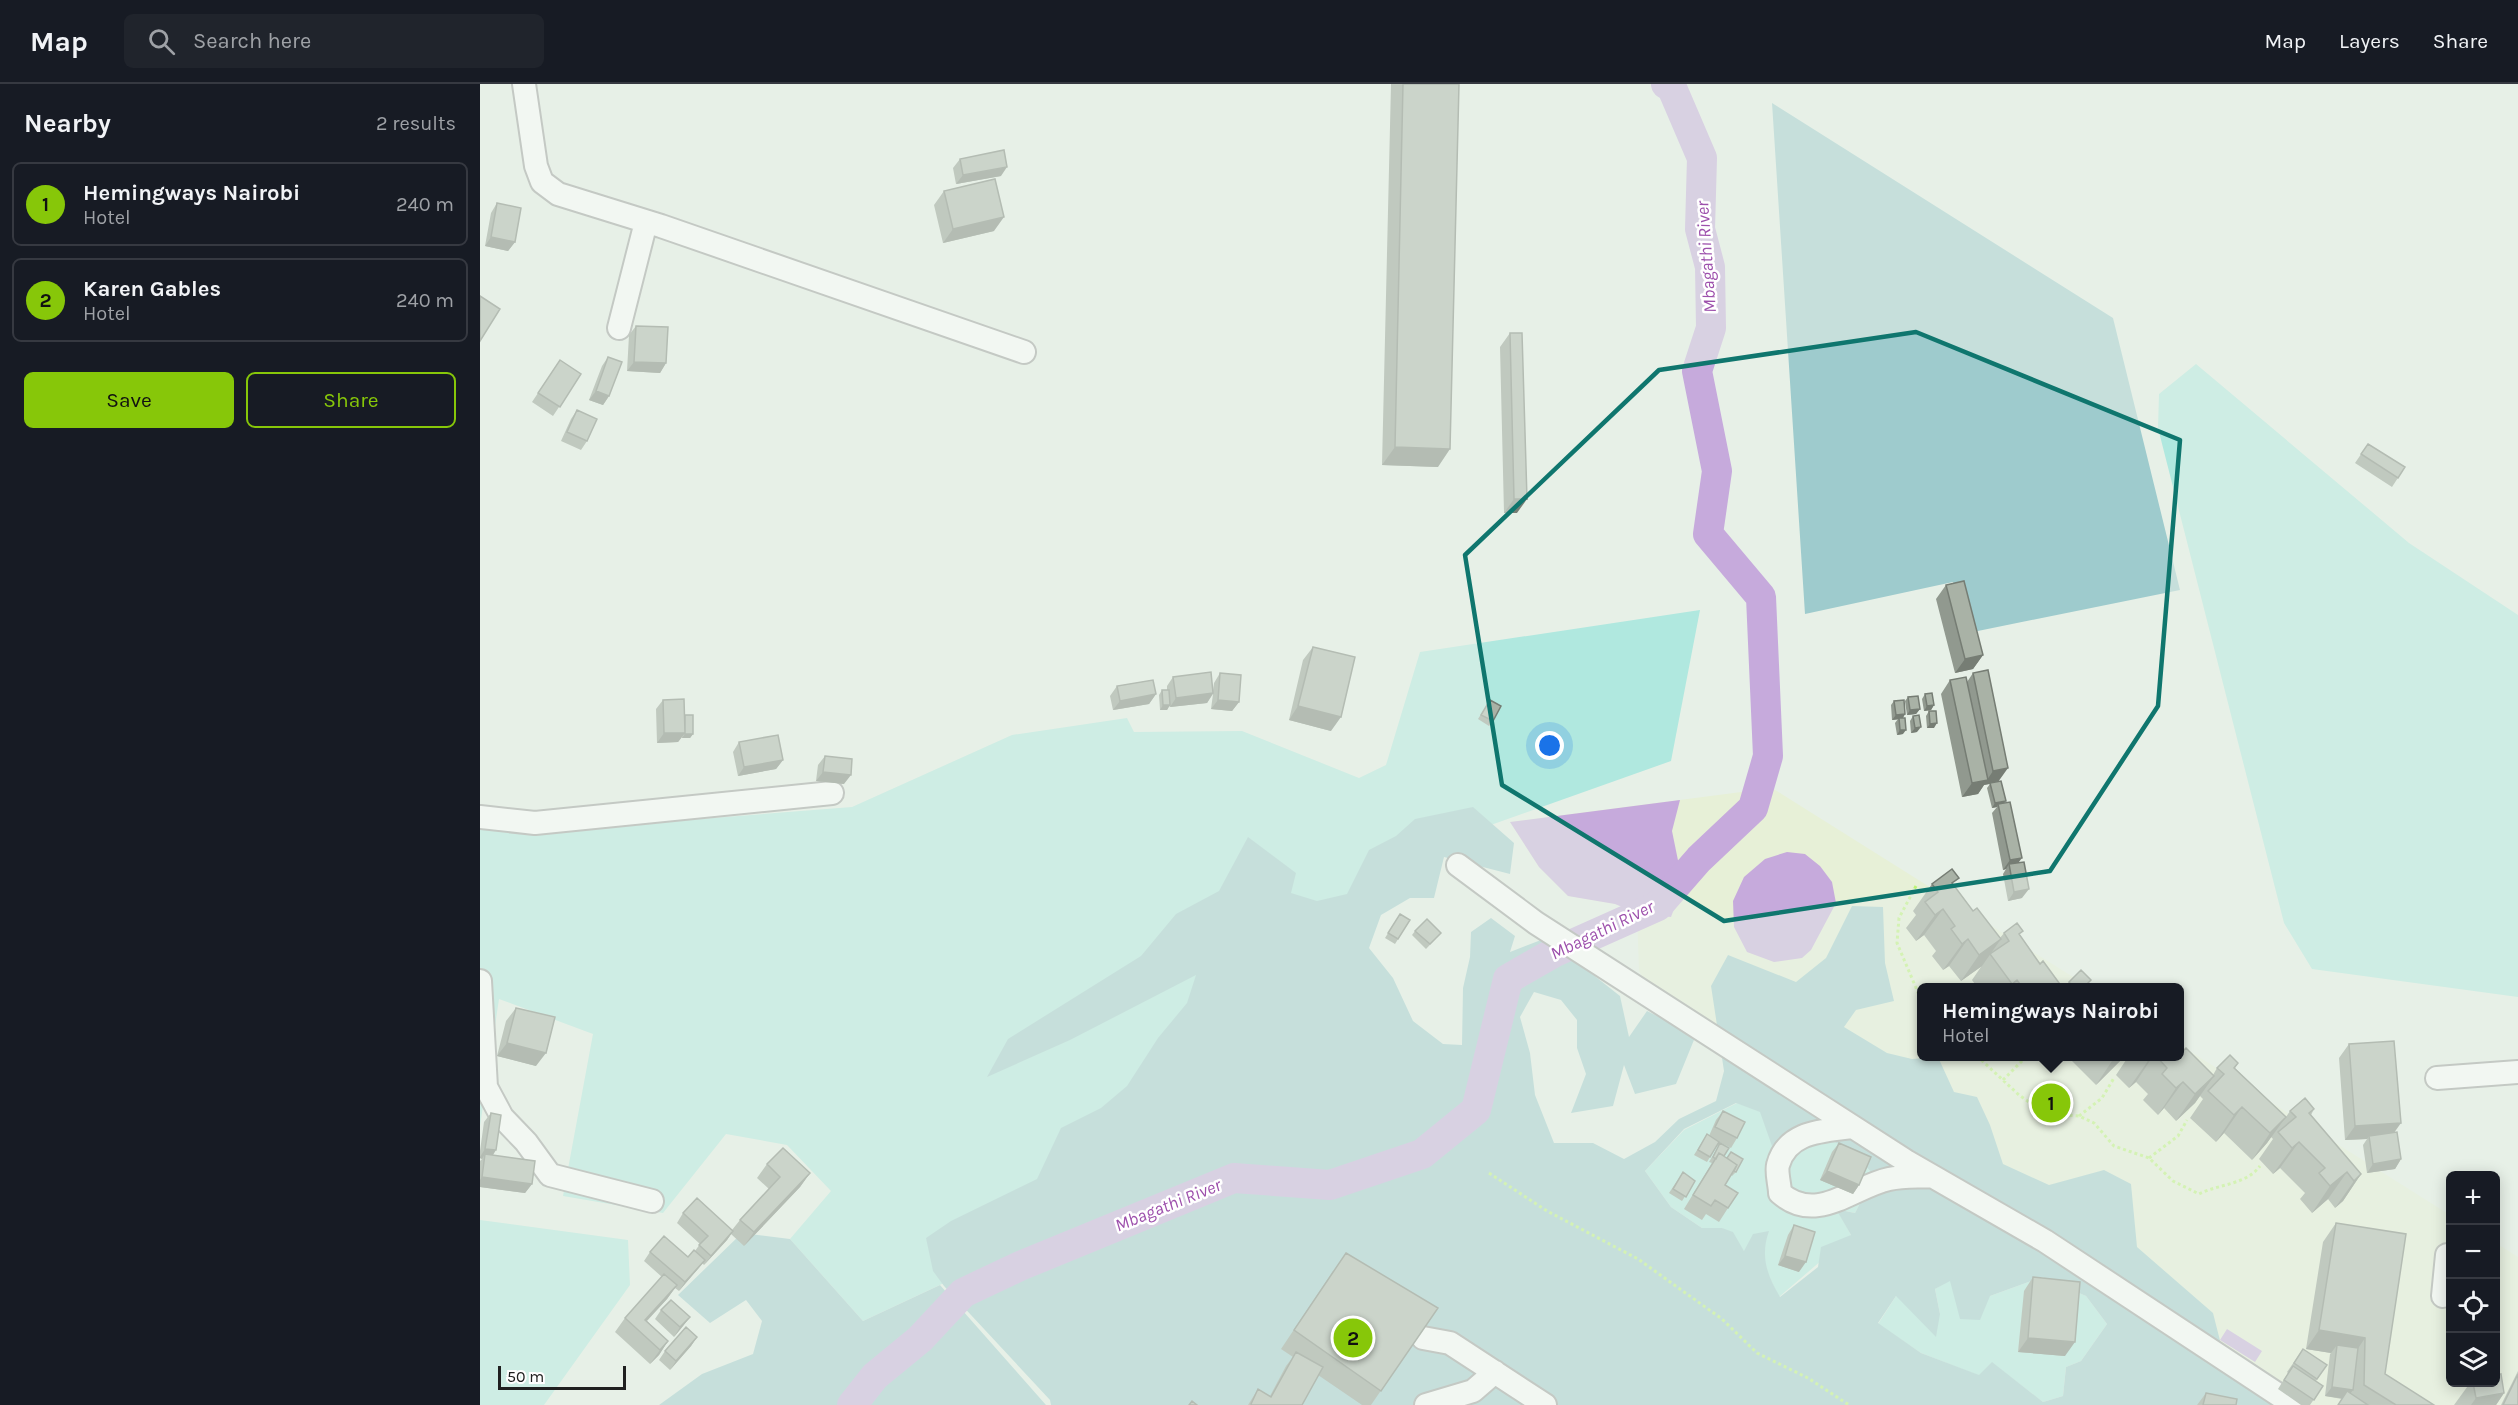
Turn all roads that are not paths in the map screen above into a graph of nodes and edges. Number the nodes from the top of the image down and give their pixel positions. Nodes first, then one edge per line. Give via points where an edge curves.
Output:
1 (524, 84) edge
2 (646, 222) junction
3 (619, 328) dead end
4 (1024, 352) dead end
5 (832, 793) dead end
6 (480, 817) edge
7 (1458, 865) dead end
8 (480, 981) edge
9 (2518, 1072) edge
10 (2437, 1078) dead end
11 (1852, 1127) junction
12 (1932, 1176) junction
13 (652, 1201) dead end
14 (2446, 1265) edge
15 (2443, 1296) dead end
16 (1424, 1338) edge
17 (1495, 1372) junction
18 (1426, 1405) edge
19 (1545, 1405) edge
20 (2294, 1405) edge

1 - 2 street via 536,166 542,182 558,194
2 - 3 street
2 - 4 street
5 - 6 street via 535,823
7 - 11 street via 1536,923
8 - 13 street via 486,1087 502,1117 550,1174
9 - 10 street
11 - 12 street
11 - 12 street via 1807,1133 1788,1145 1778,1166 1780,1193 1809,1208 1889,1179
12 - 20 street via 2045,1241
14 - 15 street
16 - 17 street via 1450,1343
17 - 18 street via 1473,1391
17 - 19 street

